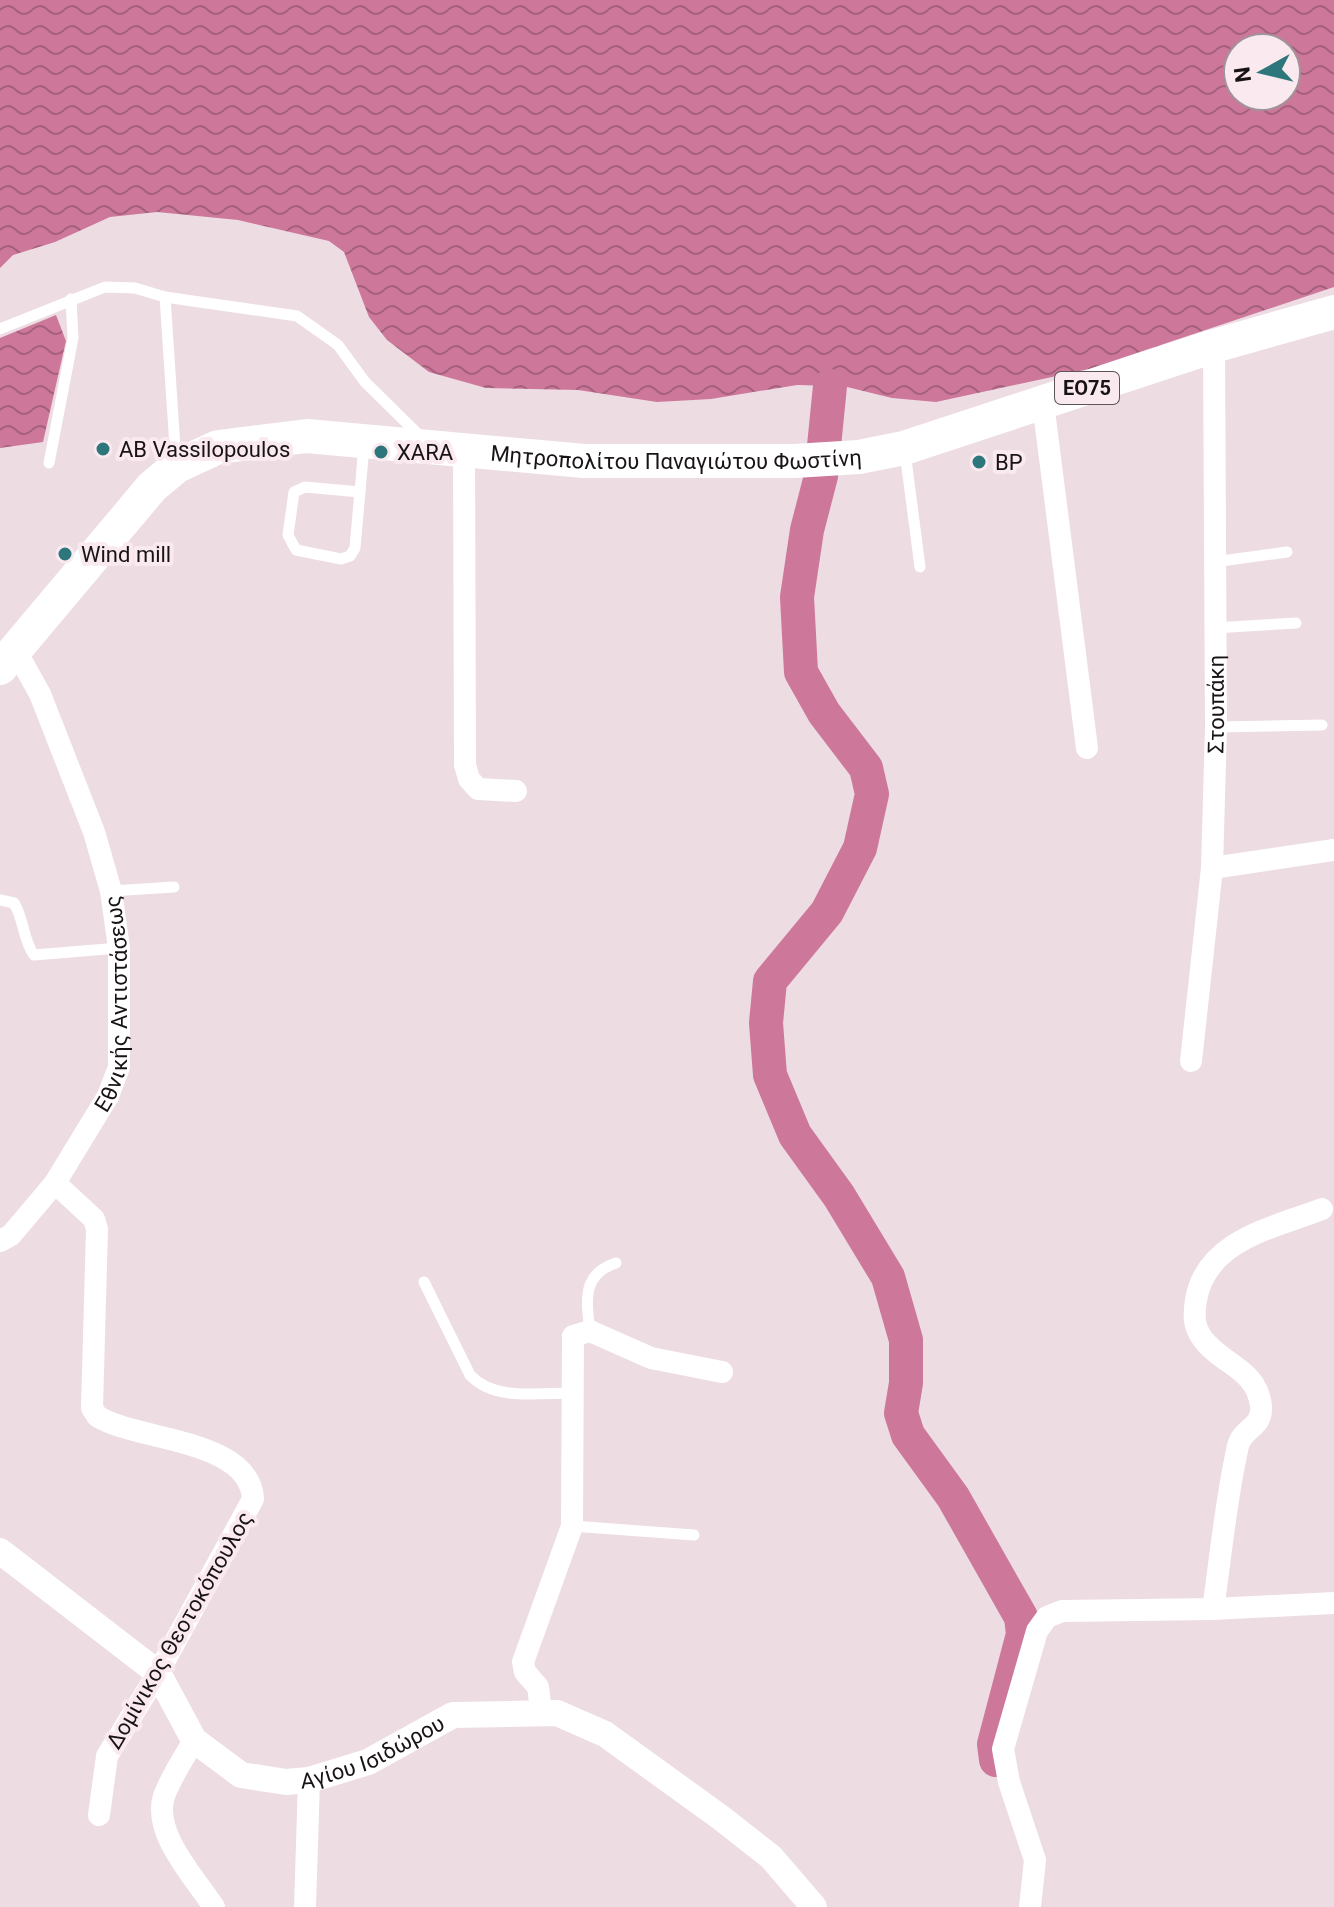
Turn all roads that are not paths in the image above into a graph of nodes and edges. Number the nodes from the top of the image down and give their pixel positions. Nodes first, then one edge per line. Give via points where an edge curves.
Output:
1 (165, 297) junction
2 (71, 299) junction
3 (1334, 312) edge
4 (0, 329) edge
5 (1214, 346) junction
6 (1043, 403) junction
7 (365, 439) junction
8 (448, 448) junction
9 (904, 448) junction
10 (49, 463) dead end
11 (177, 466) junction
12 (360, 492) junction
13 (1287, 552) dead end
14 (1214, 562) junction
15 (920, 567) dead end
16 (1296, 623) dead end
17 (1214, 628) junction
18 (8, 659) edge
19 (1322, 725) dead end
20 (1216, 727) junction
21 (1087, 748) dead end
22 (516, 791) dead end
23 (1334, 850) edge
24 (1212, 868) junction
25 (174, 887) dead end
26 (111, 891) junction
27 (0, 900) edge
28 (119, 948) junction
29 (1191, 1061) dead end
30 (55, 1183) junction
31 (1322, 1209) dead end
32 (0, 1241) edge
33 (616, 1263) dead end
34 (424, 1282) dead end
35 (590, 1331) junction
36 (722, 1372) dead end
37 (571, 1393) junction
38 (572, 1526) junction
39 (694, 1535) dead end
40 (0, 1551) edge
41 (1334, 1603) edge
42 (1213, 1609) junction
43 (158, 1673) junction
44 (541, 1711) junction
45 (194, 1740) junction
46 (309, 1780) junction
47 (99, 1815) dead end
48 (214, 1907) edge
49 (305, 1907) edge
50 (814, 1907) edge
51 (1030, 1907) edge

1 - 2 lane via 118,286
1 - 8 lane via 297,316 338,345 390,410
1 - 11 lane
2 - 4 lane
2 - 10 lane via 73,338
3 - 5 main road, Μητροπολίτου Παναγιώτου Φωστίνη / ΕΟ75
5 - 6 main road, Μητροπολίτου Παναγιώτου Φωστίνη / ΕΟ75
5 - 14 street, Στουπάκη
6 - 9 main road, Μητροπολίτου Παναγιώτου Φωστίνη / ΕΟ75
6 - 21 street
7 - 8 main road, Μητροπολίτου Παναγιώτου Φωστίνη / ΕΟ75
7 - 11 main road, Μητροπολίτου Παναγιώτου Φωστίνη / ΕΟ75 via 307,436 236,443
7 - 12 lane
8 - 9 main road, Μητροπολίτου Παναγιώτου Φωστίνη / ΕΟ75 via 584,461 794,461
8 - 22 street via 465,765 478,789
9 - 15 lane
11 - 18 main road, Μητροπολίτου Παναγιώτου Φωστίνη / ΕΟ75 via 141,499
12 - 12 lane via 305,487 294,492 288,535 296,550 350,556
13 - 14 lane
14 - 17 street, Στουπάκη
16 - 17 lane
17 - 20 street, Στουπάκη
18 - 26 street, Εθνικής Αντιστάσεως via 40,694 94,832
19 - 20 lane
20 - 24 street, Στουπάκη
23 - 24 street
24 - 29 street, Στουπάκη
25 - 26 lane
26 - 28 street, Εθνικής Αντιστάσεως
27 - 28 lane via 14,903 34,955
28 - 30 street, Εθνικής Αντιστάσεως via 119,1067 108,1096
30 - 32 street, Εθνικής Αντιστάσεως
30 - 43 street, Δομίνικος Θεοτοκόπουλος via 94,1219 97,1229 92,1408 97,1416 212,1452 248,1480 252,1490 253,1499
31 - 42 street via 1219,1254 1203,1275 1197,1295 1193,1320 1199,1335 1242,1369 1261,1409 1260,1420 1239,1442
33 - 35 lane via 599,1268 591,1279
34 - 37 lane via 481,1387 495,1392
35 - 36 street via 651,1358
35 - 37 street via 573,1336
37 - 38 street
38 - 39 lane
38 - 44 street via 523,1662 538,1687
40 - 43 street, Αγίου Ισιδώρου
41 - 42 street
42 - 51 street via 1062,1611 1041,1624 1003,1749 1035,1860
43 - 45 street, Αγίου Ισιδώρου
43 - 47 street, Δομίνικος Θεοτοκόπουλος via 107,1756
44 - 46 street, Αγίου Ισιδώρου via 453,1715 368,1762
44 - 50 street, Αγίου Ισιδώρου via 572,1717 605,1734 771,1857
45 - 46 street, Αγίου Ισιδώρου via 241,1775
45 - 48 street via 162,1809 173,1844
46 - 49 street

